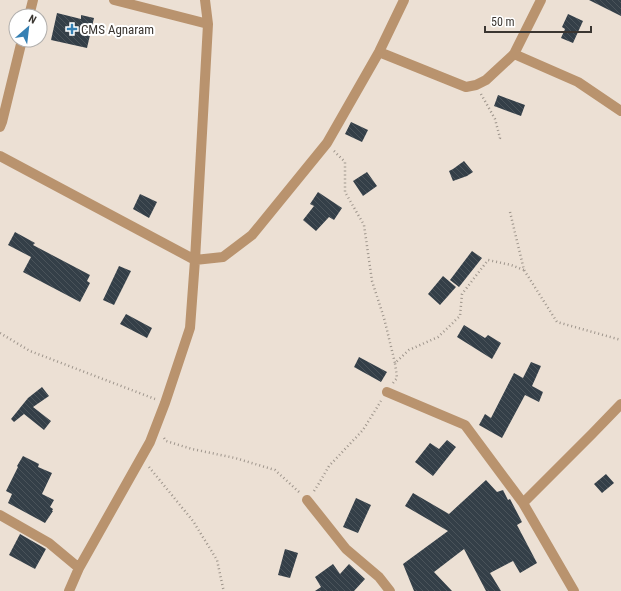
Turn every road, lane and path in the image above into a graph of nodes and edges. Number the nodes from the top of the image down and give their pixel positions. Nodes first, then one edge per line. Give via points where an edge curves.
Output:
1 (114, 0) edge
2 (205, 0) edge
3 (404, 0) edge
4 (541, 0) edge
5 (208, 24) junction
6 (20, 48) edge
7 (379, 52) junction
8 (514, 54) junction
9 (476, 85) junction
10 (621, 111) edge
11 (0, 127) edge
12 (498, 141) dead end
13 (327, 143) junction
14 (0, 156) edge
15 (510, 212) dead end
16 (195, 260) junction
17 (524, 270) junction
18 (0, 333) edge
19 (621, 340) edge
20 (395, 363) junction
21 (387, 392) junction
22 (165, 402) junction
23 (621, 404) edge
24 (157, 422) junction
25 (147, 464) dead end
26 (307, 500) junction
27 (523, 503) junction
28 (0, 515) edge
29 (79, 568) junction
30 (69, 591) edge
31 (224, 591) edge
32 (390, 591) edge
33 (574, 591) edge

1 - 5 street
2 - 5 street
3 - 7 street
4 - 8 street
5 - 16 street
6 - 11 street
7 - 9 street via 466,87
7 - 13 street
8 - 9 street via 486,80
8 - 10 street via 578,82
9 - 12 path via 495,119 500,138
13 - 16 street via 252,235 223,257
13 - 20 path via 345,162 345,192 364,225 372,281
14 - 16 street
15 - 17 path
16 - 22 street via 190,328
17 - 19 path via 557,322
17 - 20 path via 488,260 462,294 460,316 438,337 409,350
18 - 22 path via 30,351
20 - 21 path via 397,378
21 - 26 path via 363,430 329,466
21 - 27 street via 465,425
22 - 24 street
23 - 27 street
24 - 26 path via 166,441 276,470
24 - 29 street via 150,442
25 - 31 path via 193,521 217,560
26 - 32 street via 346,549
27 - 33 street
28 - 29 street via 49,543
29 - 30 street

